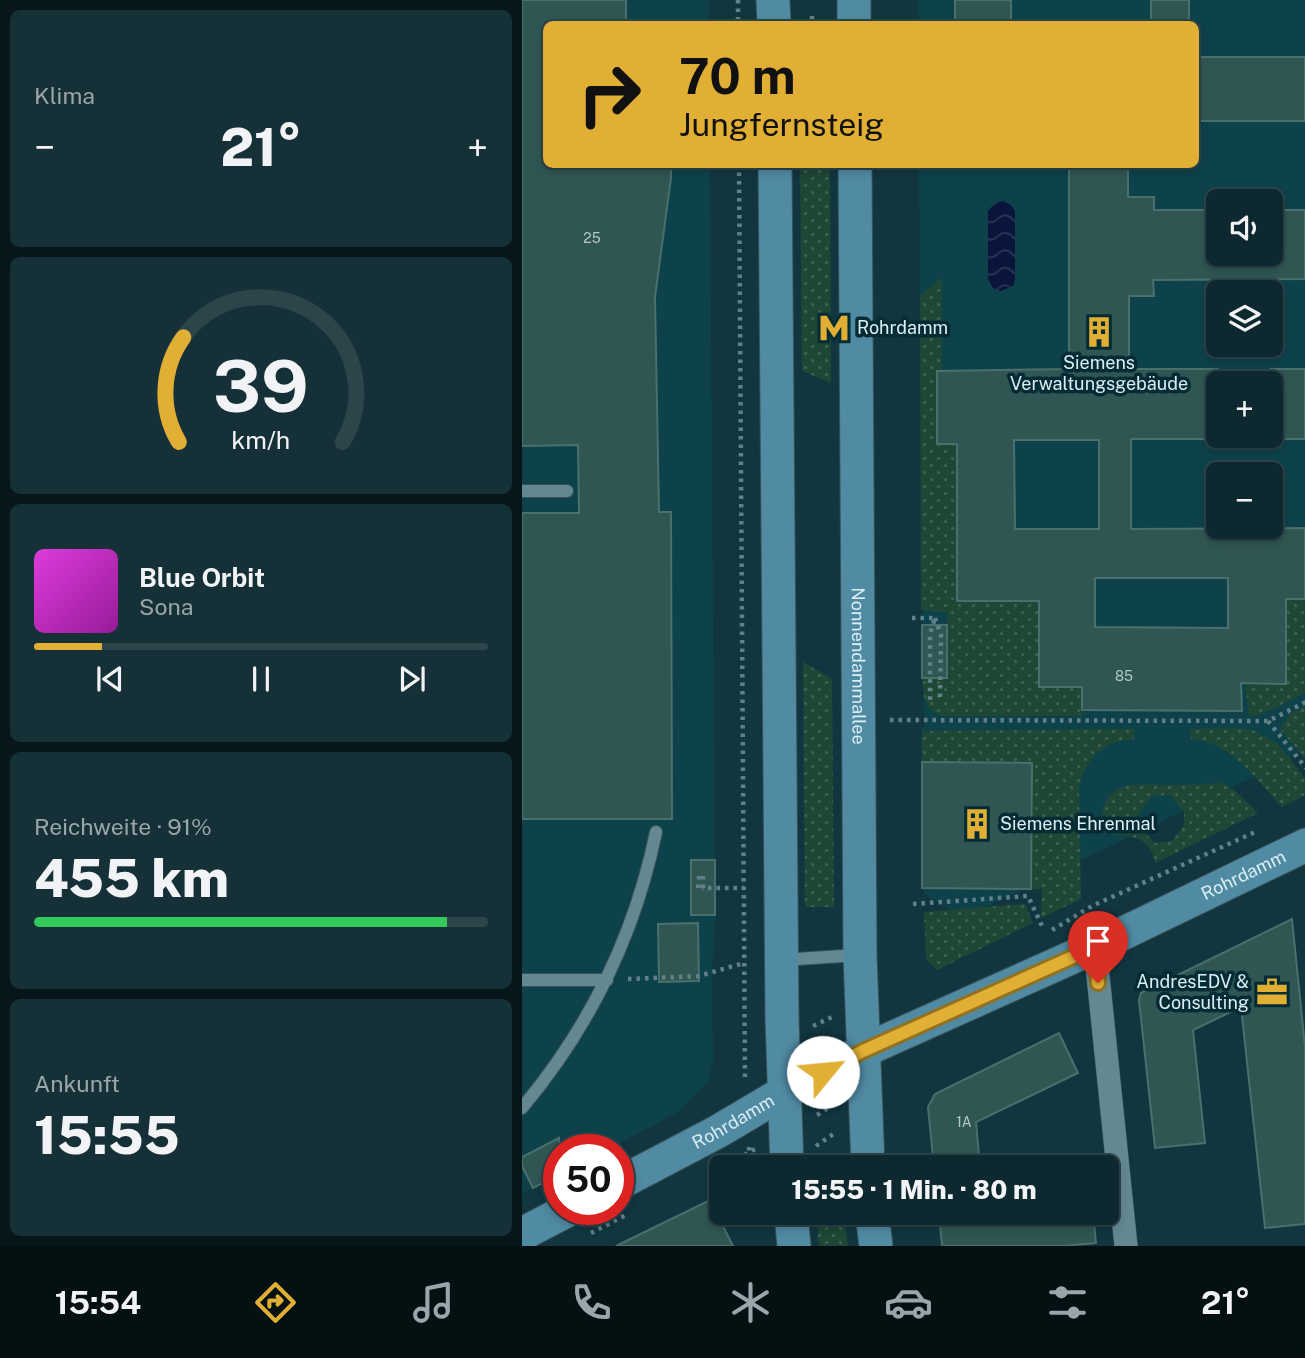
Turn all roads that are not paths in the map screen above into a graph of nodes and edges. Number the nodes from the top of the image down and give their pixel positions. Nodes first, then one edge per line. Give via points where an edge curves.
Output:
1 (773, 0) edge
2 (854, 0) edge
3 (774, 21) edge
4 (854, 21) edge
5 (775, 168) edge
6 (855, 168) edge
7 (522, 491) edge
8 (567, 491) dead end
9 (656, 832) dead end
10 (1305, 845) edge
11 (1095, 947) junction
12 (860, 955) junction
13 (781, 960) junction
14 (522, 980) edge
15 (607, 980) junction
16 (863, 1051) junction
17 (783, 1093) junction
18 (522, 1108) edge
19 (799, 1155) edge
20 (867, 1155) edge
21 (634, 1176) edge
22 (543, 1223) edge
23 (792, 1225) edge
24 (873, 1225) edge
25 (522, 1234) edge
26 (794, 1246) edge
27 (876, 1246) edge
28 (1126, 1246) edge

1 - 3 main road
2 - 4 main road
5 - 13 main road
6 - 12 main road, Nonnendammallee
7 - 8 lane
9 - 15 lane via 647,873
10 - 11 main road, Rohrdamm
11 - 16 main road, Rohrdamm
11 - 28 street
12 - 13 lane
12 - 16 main road, Nonnendammallee
13 - 17 main road
14 - 15 lane
15 - 18 lane via 549,1076
16 - 17 main road, Rohrdamm
16 - 20 main road, Nonnendammallee
17 - 19 main road
17 - 21 main road, Rohrdamm
22 - 25 main road
23 - 26 main road
24 - 27 main road

